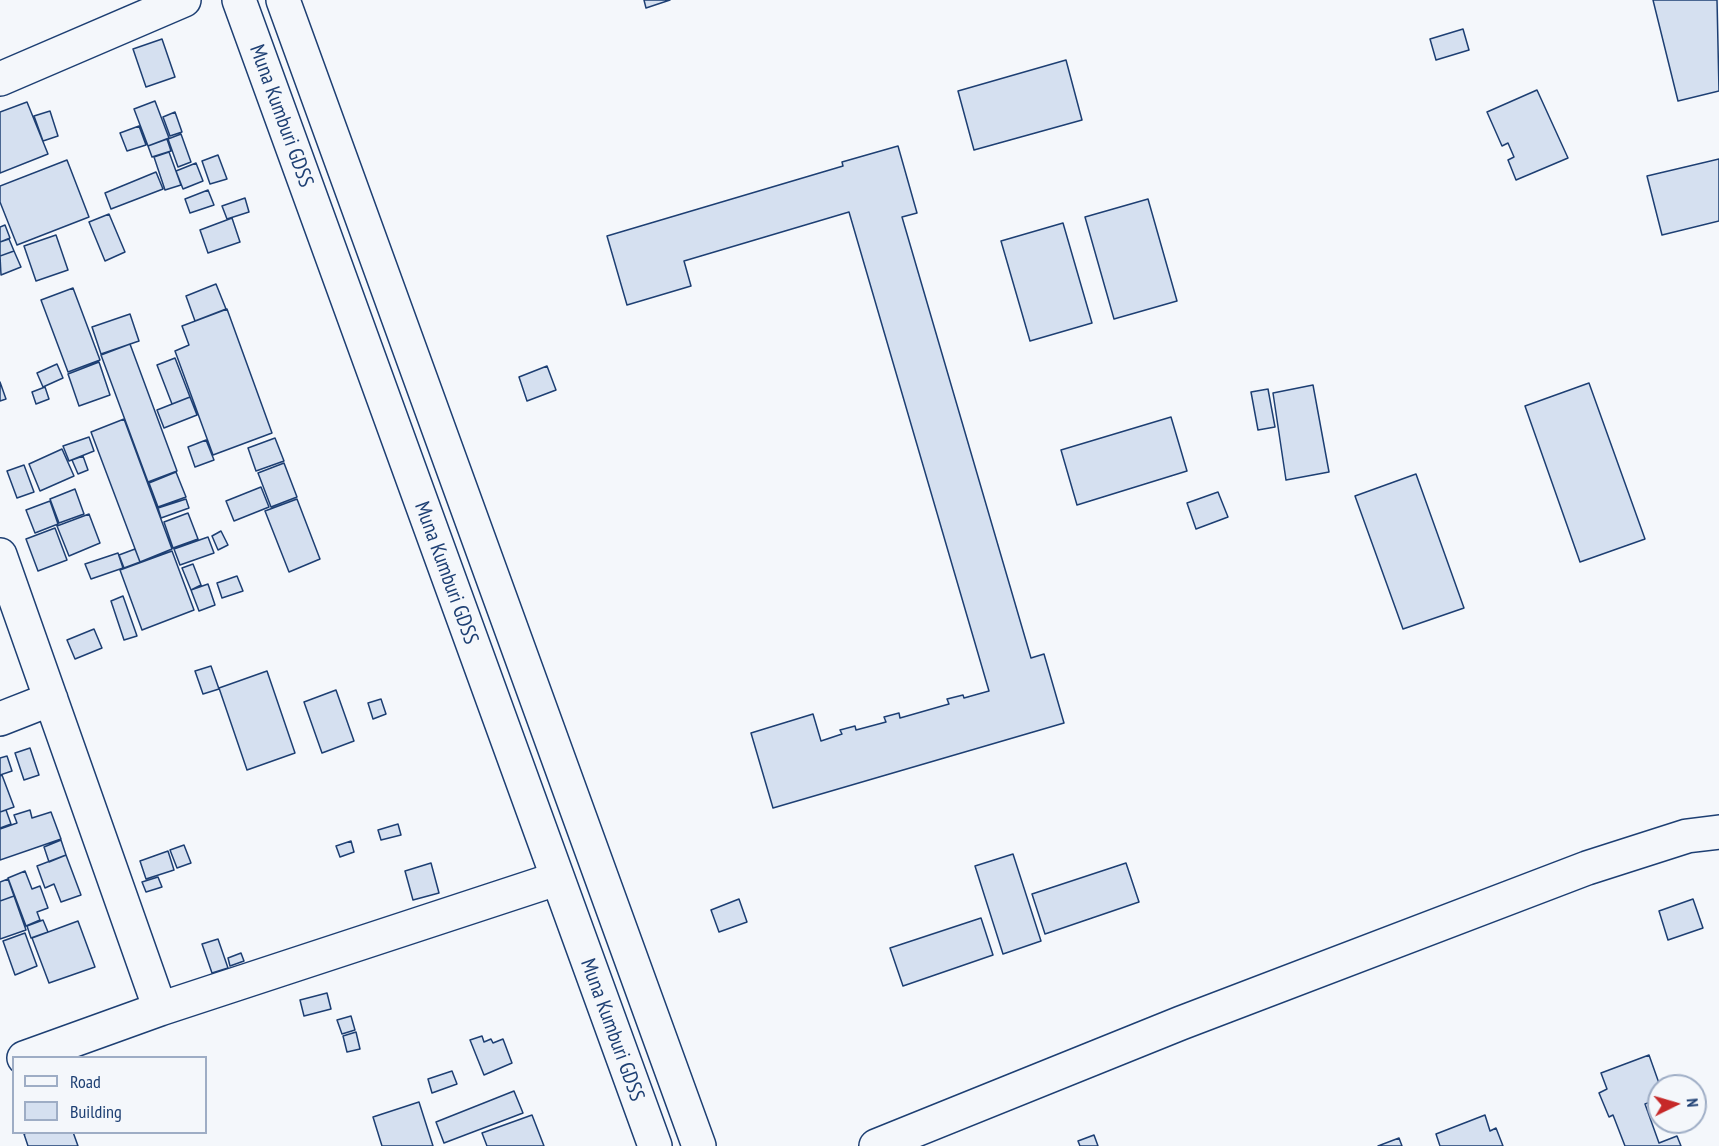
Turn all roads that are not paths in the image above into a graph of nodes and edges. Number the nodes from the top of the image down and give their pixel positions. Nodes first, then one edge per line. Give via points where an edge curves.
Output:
1 (184, 0) edge
2 (239, 0) edge
3 (283, 0) edge
4 (0, 79) edge
5 (0, 555) edge
6 (51, 699) junction
7 (0, 719) edge
8 (1719, 832) edge
9 (556, 879) junction
10 (160, 1009) junction
11 (30, 1056) edge
12 (655, 1146) edge
13 (699, 1146) edge
14 (876, 1146) edge

1 - 4 main road
2 - 9 main road, Muna Kumburi GDSS
3 - 13 main road, Muna Kumburi GDSS
5 - 6 main road
6 - 7 main road
6 - 10 main road
8 - 14 main road via 1687,836 1587,868 1181,1023
9 - 10 main road
9 - 12 main road, Muna Kumburi GDSS
10 - 11 main road

